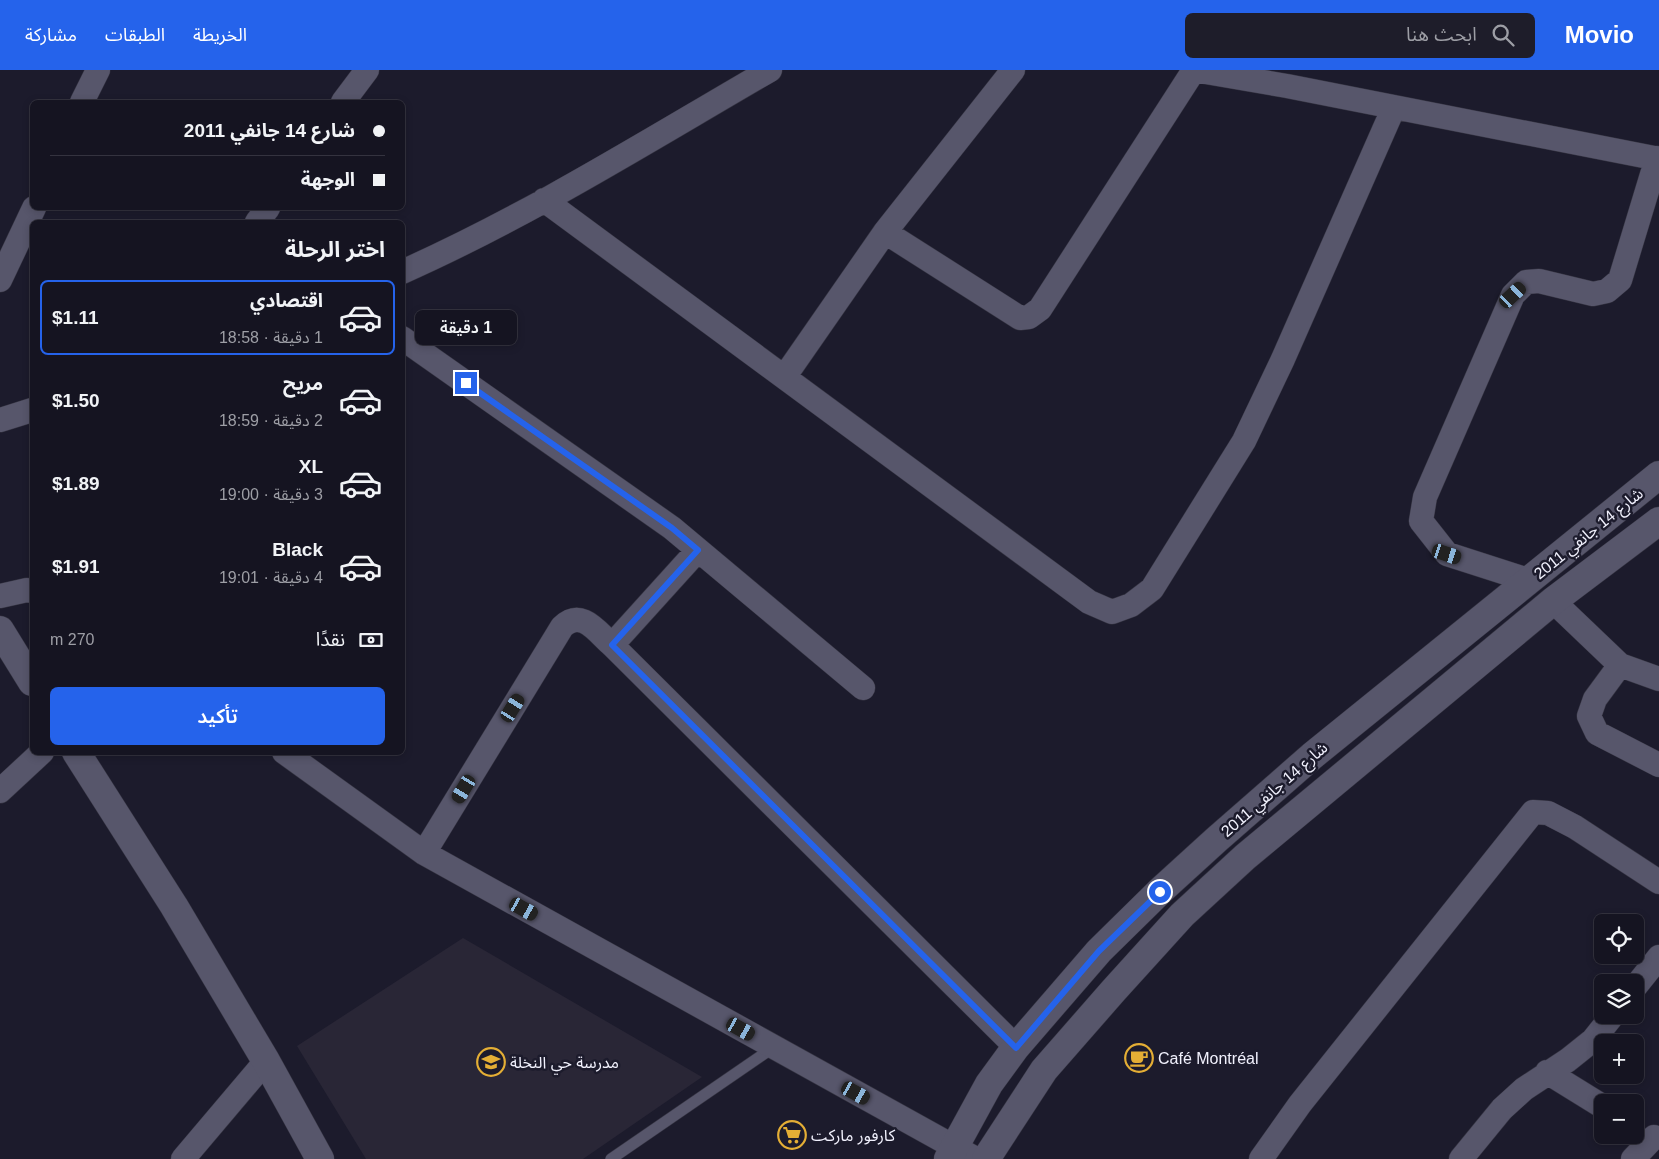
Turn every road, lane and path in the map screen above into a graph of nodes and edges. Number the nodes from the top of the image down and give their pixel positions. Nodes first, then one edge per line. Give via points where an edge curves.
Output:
1 (366, 70) edge
2 (770, 70) edge
3 (1013, 70) edge
4 (1194, 70) edge
5 (90, 73) edge
6 (83, 100) edge
7 (344, 100) edge
8 (1394, 107) junction
9 (1658, 159) edge
10 (544, 200) junction
11 (33, 210) edge
12 (266, 210) edge
13 (259, 220) edge
14 (885, 232) junction
15 (405, 271) edge
16 (0, 280) edge
17 (405, 340) edge
18 (784, 376) junction
19 (30, 408) edge
20 (30, 409) edge
21 (0, 411) edge
22 (0, 420) edge
23 (1659, 475) edge
24 (1659, 521) edge
25 (698, 550) junction
26 (1528, 580) junction
27 (30, 591) edge
28 (0, 596) edge
29 (1553, 601) junction
30 (0, 630) edge
31 (612, 645) junction
32 (1620, 665) junction
33 (30, 679) edge
34 (1659, 680) edge
35 (863, 688) dead end
36 (39, 755) edge
37 (78, 755) edge
38 (288, 755) edge
39 (1659, 765) edge
40 (0, 791) edge
41 (424, 853) junction
42 (1659, 882) edge
43 (1659, 957) edge
44 (1644, 976) edge
45 (1606, 1024) edge
46 (774, 1048) junction
47 (1016, 1048) junction
48 (266, 1061) junction
49 (1547, 1072) junction
50 (1594, 1101) edge
51 (1649, 1134) edge
52 (959, 1155) edge
53 (183, 1159) edge
54 (320, 1159) edge
55 (611, 1159) edge
56 (986, 1159) edge
57 (1261, 1159) edge
58 (1461, 1159) edge
59 (1633, 1159) edge

1 - 7 street
2 - 10 street
3 - 14 street
4 - 8 street
4 - 14 street via 1040,309 1029,317 1020,318
5 - 6 street
8 - 9 street
8 - 18 street via 1244,441 1152,589 1131,605 1112,612 1089,602
9 - 26 street via 1620,280 1607,291 1592,294 1539,281 1526,282 1513,295 1425,497 1421,521 1447,554
10 - 15 street
10 - 18 street
11 - 16 street
12 - 13 street
14 - 18 street
17 - 25 street via 672,528
19 - 21 street
20 - 22 street
23 - 26 main road, شارع 14 جانفي 2011
24 - 29 main road, شارع 14 جانفي 2011
25 - 31 street
25 - 35 street
26 - 47 main road, شارع 14 جانفي 2011 via 1312,756 1216,840 1099,951
27 - 28 street
29 - 32 street
29 - 56 main road, شارع 14 جانفي 2011 via 1245,857 1182,915 1044,1070
30 - 33 main road
31 - 41 street via 584,620 574,619 562,627
31 - 47 street
32 - 34 street
32 - 39 street via 1594,699 1589,716 1597,733
36 - 40 street
37 - 48 main road via 174,906
38 - 41 street
41 - 46 street
42 - 57 street via 1574,827 1548,813 1533,812 1300,1104
43 - 44 street
45 - 49 street via 1593,1040
46 - 52 street
46 - 55 lane
47 - 52 main road, شارع 14 جانفي 2011 via 989,1084
48 - 53 street
48 - 54 main road
49 - 50 street
49 - 58 street via 1502,1109
51 - 59 street

